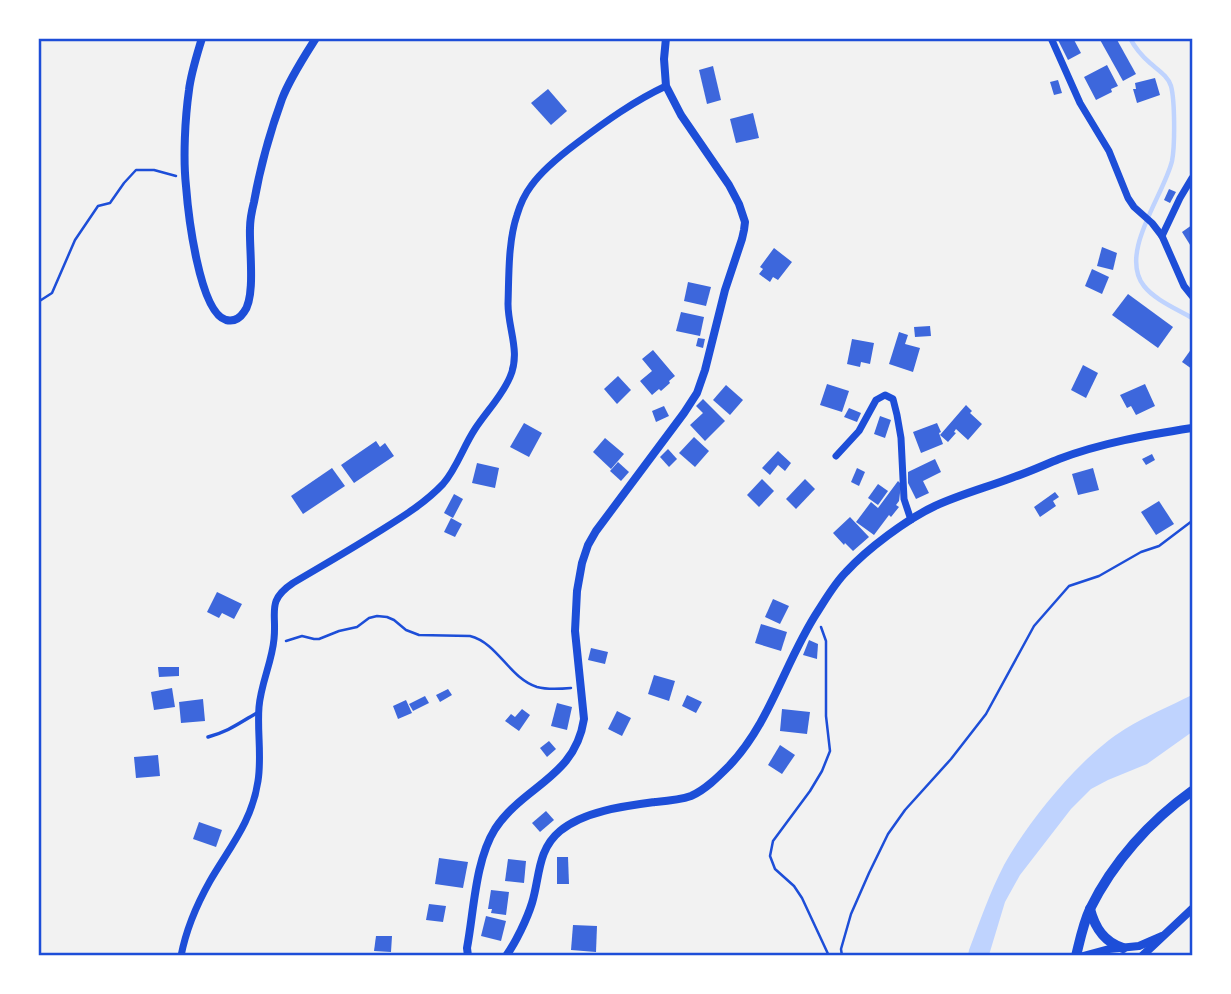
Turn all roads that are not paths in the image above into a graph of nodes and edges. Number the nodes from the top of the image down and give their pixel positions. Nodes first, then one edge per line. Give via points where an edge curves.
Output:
1 (202, 38) edge
2 (316, 38) edge
3 (666, 38) edge
4 (1051, 38) edge
5 (666, 86) junction
6 (1192, 178) edge
7 (1162, 236) junction
8 (1192, 296) edge
9 (1192, 428) edge
10 (836, 456) dead end
11 (911, 520) junction
12 (259, 712) junction
13 (208, 737) dead end
14 (1192, 791) edge
15 (1090, 909) junction
16 (1192, 909) edge
17 (1162, 936) junction
18 (1123, 948) junction
19 (181, 956) edge
20 (468, 956) edge
21 (506, 956) edge
22 (1076, 956) edge
23 (1083, 956) edge
24 (1142, 956) edge

1 - 2 street via 189,89 186,179 204,292 212,308 226,320 237,319 247,309 250,228 264,158 283,97
3 - 5 street
4 - 7 street via 1128,198
5 - 12 street via 608,119 532,184 511,240 508,318 516,349 510,377 456,465 427,500 283,589 275,603 275,638
5 - 20 street via 740,204 743,239 697,393 588,545 577,591 575,631 582,732 556,772 513,807 493,832 477,884
6 - 7 street
7 - 8 street
9 - 11 street via 1060,458 935,506
10 - 11 street via 859,431 876,400 891,397 901,438 904,499
11 - 21 street via 845,572 812,621 762,721 737,757 706,787 673,800 607,810 579,820 550,841 542,853 531,905
12 - 13 lane
12 - 19 street via 260,765 252,804 200,900
14 - 15 main road via 1124,855
15 - 18 main road via 1100,932
15 - 22 main road
16 - 17 street
17 - 18 street
17 - 24 street
18 - 23 street

